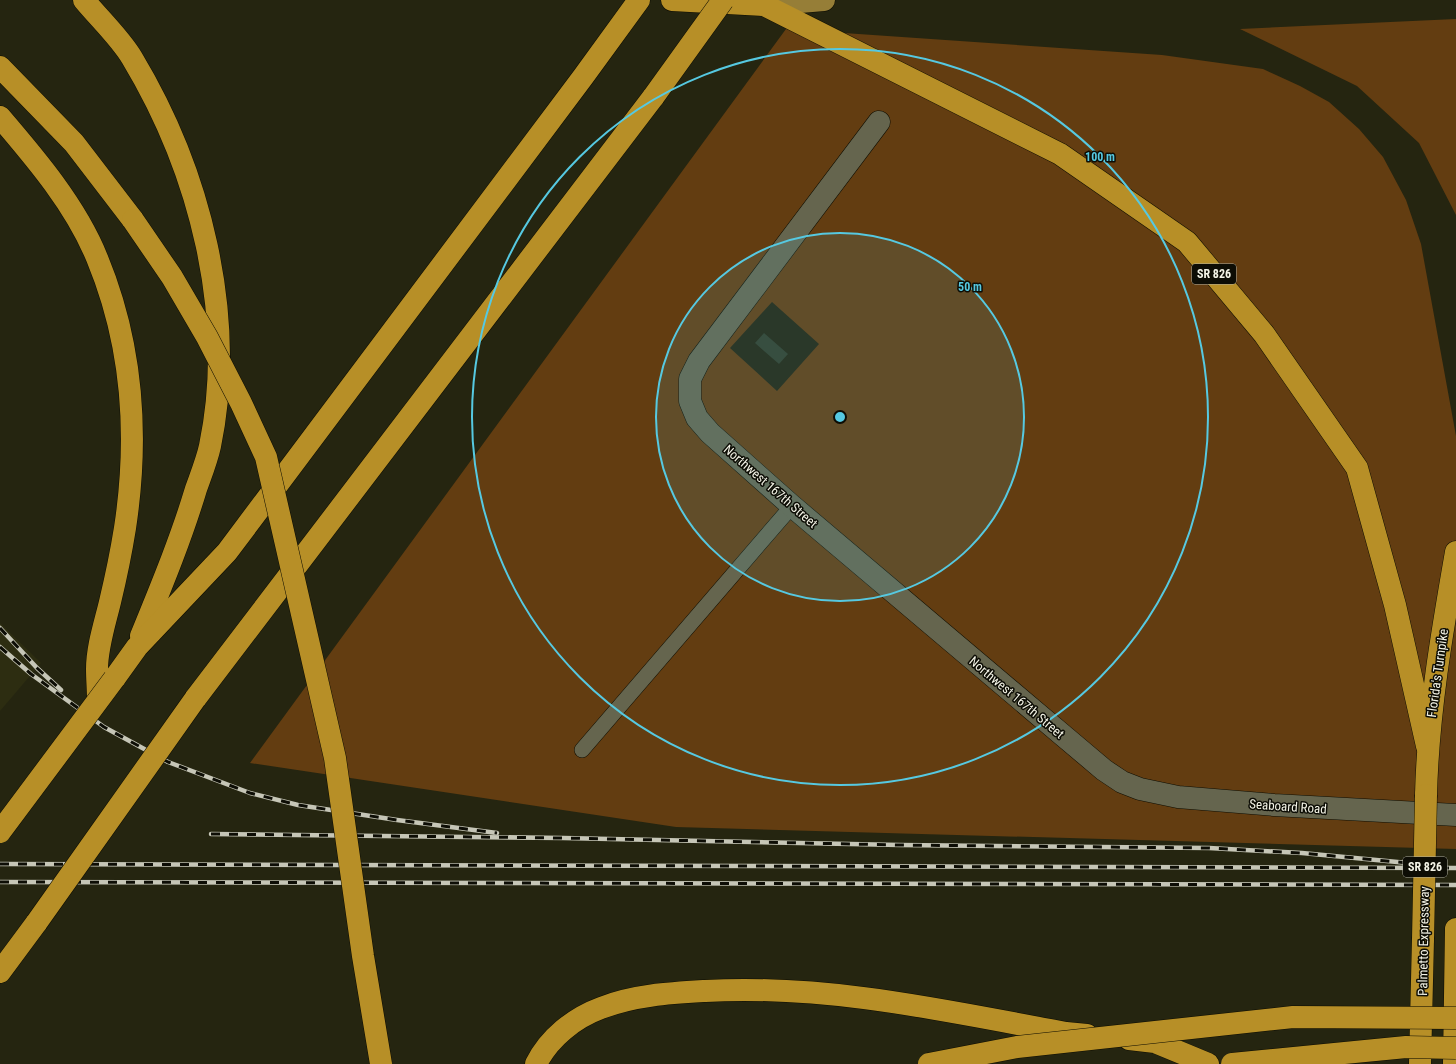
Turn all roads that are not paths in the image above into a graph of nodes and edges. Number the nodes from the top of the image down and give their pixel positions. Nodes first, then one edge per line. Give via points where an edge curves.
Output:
1 (84, 0) edge
2 (639, 0) edge
3 (672, 0) edge
4 (723, 0) edge
5 (824, 0) edge
6 (764, 5) junction
7 (0, 67) edge
8 (0, 117) edge
9 (879, 122) dead end
10 (792, 506) junction
11 (1456, 552) edge
12 (137, 647) junction
13 (105, 673) junction
14 (1427, 746) junction
15 (582, 750) dead end
16 (1122, 782) joint
17 (1456, 815) edge
18 (0, 832) edge
19 (1456, 929) edge
20 (1456, 939) edge
21 (0, 972) edge
22 (1456, 1018) edge
23 (1456, 1048) edge
24 (381, 1064) edge
25 (536, 1064) edge
26 (929, 1064) edge
27 (1208, 1064) edge
28 (1232, 1064) edge
29 (1420, 1064) edge
30 (1454, 1064) edge

1 - 12 highway via 131,56 166,121 198,211 216,300 219,379 209,447 183,533
2 - 12 highway via 227,552
3 - 6 highway, SR 826
4 - 21 highway, bridge via 654,96 195,699
5 - 6 main road
6 - 14 highway, SR 826 via 1060,154 1187,242 1264,334 1357,468 1395,605
7 - 24 highway, bridge via 74,143 133,220 172,277 207,336 266,457 335,758
8 - 13 highway via 26,148 77,220 97,258 123,343 131,391 134,436 131,482
9 - 10 street, Northwest 167th Street via 711,344 690,379 690,402 697,418 710,433
10 - 15 lane
10 - 16 street, Northwest 167th Street via 1104,770
11 - 14 highway, Florida's Turnpike
12 - 13 highway
13 - 18 highway, bridge via 98,700
14 - 29 highway, Palmetto Expressway / SR 826, bridge
16 - 17 street, Seaboard Road via 1140,789 1178,797
19 - 20 highway
20 - 30 highway
22 - 26 highway, bridge via 1293,1017 1017,1047
23 - 28 highway, bridge via 1406,1047
25 - 27 highway via 548,1045 560,1033 580,1018 600,1008 661,995 751,989 846,996 1066,1033 1155,1042

